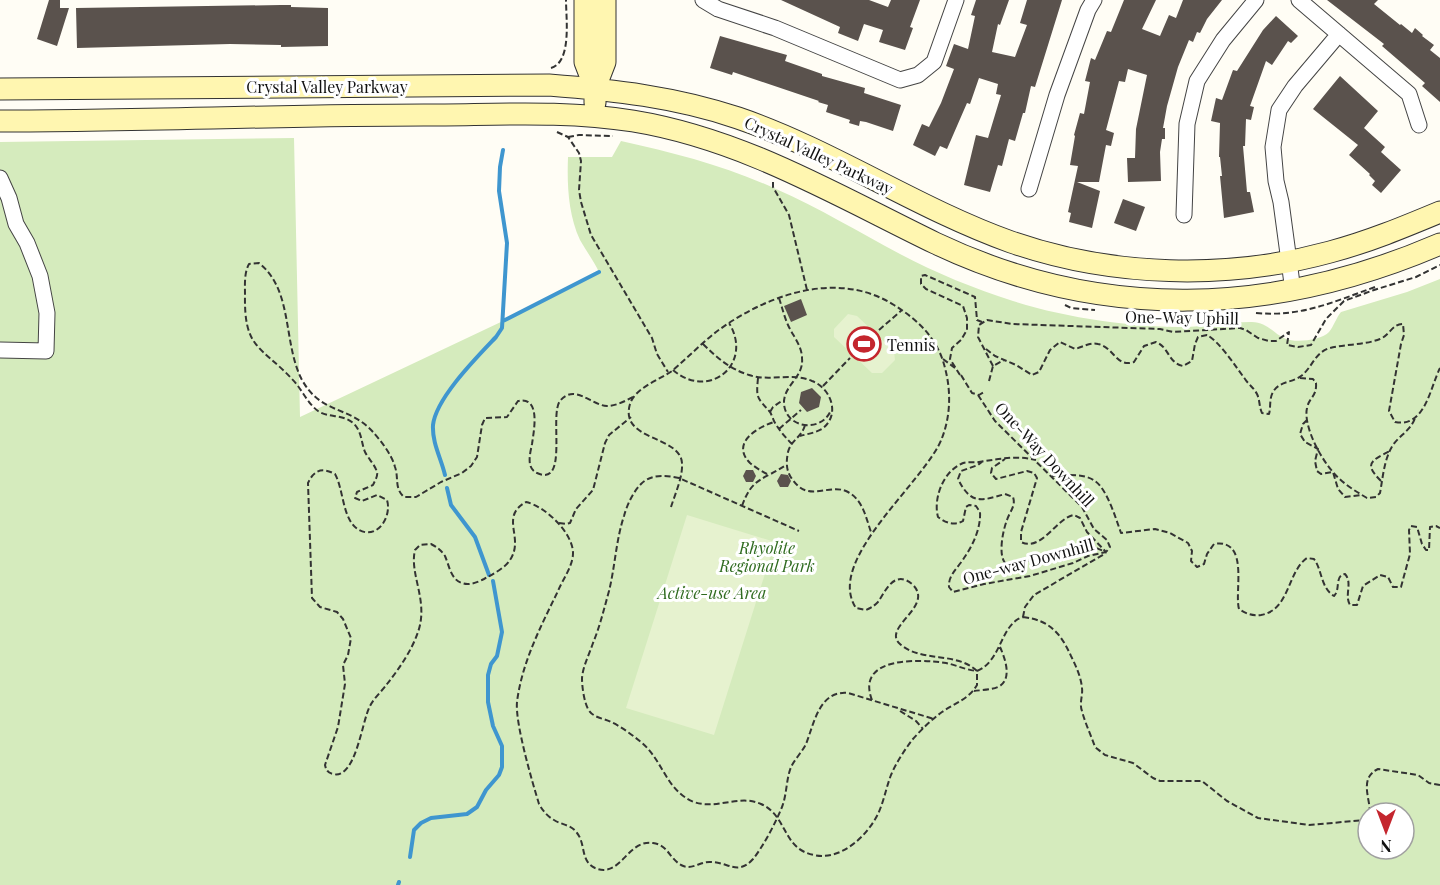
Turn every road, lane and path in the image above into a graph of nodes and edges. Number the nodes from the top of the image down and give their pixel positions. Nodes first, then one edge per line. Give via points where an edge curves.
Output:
1 (566, 0) edge
2 (585, 0) edge
3 (605, 0) edge
4 (703, 0) edge
5 (956, 0) edge
6 (1094, 0) edge
7 (1256, 0) edge
8 (1299, 0) edge
9 (1339, 34) junction
10 (546, 69) dead end
11 (0, 88) edge
12 (595, 88) junction
13 (595, 116) junction
14 (0, 121) edge
15 (1419, 125) dead end
16 (568, 138) dead end
17 (0, 178) edge
18 (773, 180) dead end
19 (1029, 189) dead end
20 (0, 210) edge
21 (1440, 212) edge
22 (1184, 215) dead end
23 (16, 224) junction
24 (1440, 244) edge
25 (1288, 262) junction
26 (1440, 265) edge
27 (807, 290) junction
28 (1293, 291) junction
29 (779, 298) junction
30 (902, 310) junction
31 (982, 322) junction
32 (729, 323) junction
33 (879, 330) dead end
34 (702, 344) junction
35 (986, 349) junction
36 (0, 350) edge
37 (941, 357) junction
38 (850, 358) dead end
39 (1004, 360) junction
40 (993, 366) junction
41 (730, 367) junction
42 (1440, 368) edge
43 (673, 370) junction
44 (669, 373) junction
45 (960, 375) junction
46 (799, 376) junction
47 (758, 378) junction
48 (1300, 378) junction
49 (989, 381) dead end
50 (823, 386) junction
51 (984, 392) dead end
52 (978, 395) junction
53 (633, 397) junction
54 (784, 399) junction
55 (832, 406) junction
56 (801, 410) dead end
57 (770, 412) junction
58 (631, 417) junction
59 (791, 418) junction
60 (1415, 418) junction
61 (1307, 420) junction
62 (774, 422) junction
63 (805, 425) junction
64 (779, 429) junction
65 (800, 436) junction
66 (792, 444) junction
67 (1318, 449) junction
68 (1390, 451) junction
69 (1007, 458) junction
70 (1036, 460) junction
71 (983, 461) junction
72 (786, 464) junction
73 (1333, 472) junction
74 (767, 474) junction
75 (1052, 476) junction
76 (679, 478) junction
77 (1382, 482) junction
78 (1361, 495) junction
79 (742, 506) junction
80 (671, 507) dead end
81 (557, 522) junction
82 (1440, 528) edge
83 (799, 531) dead end
84 (871, 532) junction
85 (1107, 553) junction
86 (1023, 617) junction
87 (1000, 647) junction
88 (977, 671) junction
89 (974, 691) junction
90 (875, 702) junction
91 (895, 708) junction
92 (934, 719) junction
93 (923, 729) junction
94 (1440, 785) edge
95 (1367, 801) edge
96 (777, 817) junction
97 (1356, 821) edge

1 - 10 path via 565,54 560,64
2 - 12 main road via 585,62
3 - 12 main road via 605,62
4 - 5 street via 900,80 918,75 934,62
6 - 19 street via 1057,95
7 - 22 street via 1223,40 1197,81 1187,124
8 - 9 street
9 - 15 street via 1409,94
9 - 25 street via 1279,110 1274,159
11 - 12 main road, Crystal Valley Parkway
12 - 13 main road
12 - 25 main road, Crystal Valley Parkway via 640,93 738,118 795,141 951,217 1043,251 1107,264 1168,270
13 - 14 main road, Crystal Valley Parkway via 317,115
13 - 28 main road, Crystal Valley Parkway via 693,134 748,153 938,244 1035,280 1103,294 1167,300
16 - 44 path via 581,161 579,190 591,235
17 - 23 street
18 - 27 path via 789,215
20 - 23 street
21 - 25 main road, Crystal Valley Parkway via 1361,243
23 - 36 street via 40,276 47,313 46,351
24 - 28 main road, Crystal Valley Parkway via 1404,260
25 - 28 street
26 - 31 path, One-Way Uphill via 1344,302 1326,319 1311,345 1298,347 1287,345 1289,332 1276,341 1263,340 1240,328 1173,332
27 - 29 path
27 - 30 path via 838,288 861,292
29 - 32 path
29 - 46 path via 801,351
30 - 33 path
30 - 37 path via 918,321
31 - 35 path via 978,337
31 - 45 path via 977,320 975,297 921,276 926,290 965,309 967,330 952,348 950,359
32 - 34 path
32 - 41 path via 737,346
34 - 41 path
34 - 43 path
35 - 39 path
35 - 40 path
37 - 45 path, One-Way Downhill
37 - 84 path via 949,405 942,439 927,465
38 - 50 path
39 - 40 path
39 - 48 path via 1034,375 1060,342 1075,349 1098,344 1127,364 1134,362 1144,346 1156,342 1173,362 1183,366 1192,361 1198,337 1207,335 1254,390 1266,415 1274,391 1283,383
40 - 49 path
41 - 43 path via 716,379 702,383 686,380
41 - 47 path
42 - 60 path via 1428,399
43 - 44 path
44 - 53 path
45 - 52 path, One-Way Downhill via 972,393
46 - 47 path
46 - 50 path
46 - 54 path
47 - 57 path via 759,400
48 - 60 path via 1324,351 1381,339 1403,324 1389,411 1395,422
48 - 61 path via 1316,383 1316,394 1307,406
50 - 55 path
51 - 52 path
52 - 70 path, One-Way Downhill via 994,421
53 - 58 path
53 - 81 path via 606,406 574,394 560,402 556,409 557,463 548,474 534,472 530,466 535,428 533,408 524,399 518,401 507,417 485,418 477,457 471,466 416,497 404,497 397,487 396,467 373,431 351,415 327,407 308,390 300,376 273,277 259,263 249,264 245,275 248,334 321,413 353,422 377,477 373,485 357,492 355,498 362,501 377,495 387,500 389,506 381,527 362,531 350,521 334,474 319,470 308,483 312,598 316,604 337,612 351,639 343,665 345,684 338,727 325,761 329,772 342,774 352,764 370,705 400,665 418,632 422,599 414,563 416,550 425,544 439,549 456,580 468,584 509,562 516,541 512,518 518,506 526,502 536,504
54 - 57 path
54 - 59 path
55 - 63 path via 825,418
55 - 65 path via 822,429
56 - 59 path
57 - 62 path
58 - 76 path via 645,436 676,450 682,464
58 - 81 path via 609,435 593,490 576,509 570,523
59 - 63 path
59 - 64 path
60 - 68 path
61 - 67 path
61 - 67 path via 1301,429 1301,439
62 - 64 path
62 - 74 path via 751,433 744,444 750,463
63 - 65 path
64 - 66 path
65 - 66 path
66 - 72 path
67 - 73 path
67 - 73 path via 1317,471
68 - 77 path
68 - 77 path via 1370,466
69 - 70 path
69 - 71 path
69 - 85 path, One-Way Downhill via 992,468 996,480 1027,471 1037,478 1021,542 1035,543 1066,517 1074,515
70 - 75 path, One-Way Downhill
71 - 85 path, One-way Downhill via 961,471 958,479 975,499 1005,494 1013,497 1014,507 1004,533 1005,563 1091,546
71 - 85 path, One-way Downhill via 957,466 946,476 939,494 936,513 944,522 963,521 969,505 980,512 975,537 950,578 953,592 1030,576
72 - 74 path
72 - 84 path via 792,480 805,490 835,489 855,497
73 - 78 path
73 - 78 path via 1341,494 1350,498
74 - 79 path via 750,489
75 - 82 path, One-way Downhill via 1078,476 1095,481 1109,500 1121,533 1155,529 1170,533 1188,543 1191,561 1197,567 1204,564 1214,544 1229,547 1239,572 1239,609 1250,615 1264,615 1284,599 1307,558 1317,562 1330,595 1337,593 1341,574 1347,576 1350,605 1357,605 1363,586 1380,575 1388,577 1393,587 1401,587 1410,554 1411,526 1418,527 1426,550 1430,546 1430,527
75 - 85 path, One-Way Downhill via 1107,540
76 - 79 path
76 - 80 path
76 - 96 path via 665,475 649,479 629,503 603,613 582,678 586,701 591,714 621,728 651,750 669,782 687,798 712,805 753,801
77 - 78 path via 1376,497
79 - 83 path
81 - 96 path via 571,545 572,560 526,660 517,703 535,793 545,814 574,829 580,835 585,859 591,866 604,870 617,866 633,848 645,842 666,848 685,866 709,862 740,867 753,859
84 - 88 path via 851,578 850,595 856,608 872,608 893,581 906,581 917,597 912,612 898,628 899,643 917,652 966,662
85 - 86 path, One-Way Downhill via 1034,595
86 - 87 path via 1013,622
86 - 97 path via 1046,623 1065,642 1080,677 1081,710 1099,752 1133,763 1160,781 1202,781 1258,818 1309,825
87 - 88 path via 987,665
87 - 89 path via 1007,667 1003,682 998,687
88 - 89 path
88 - 90 path via 914,660 886,665 871,679 871,699
89 - 92 path
90 - 91 path
90 - 96 path via 842,693 821,706 790,770
91 - 92 path
91 - 93 path
92 - 93 path
93 - 96 path via 896,764 873,824 848,848 821,856 804,852 792,844
94 - 95 path via 1418,775 1378,769 1367,782

